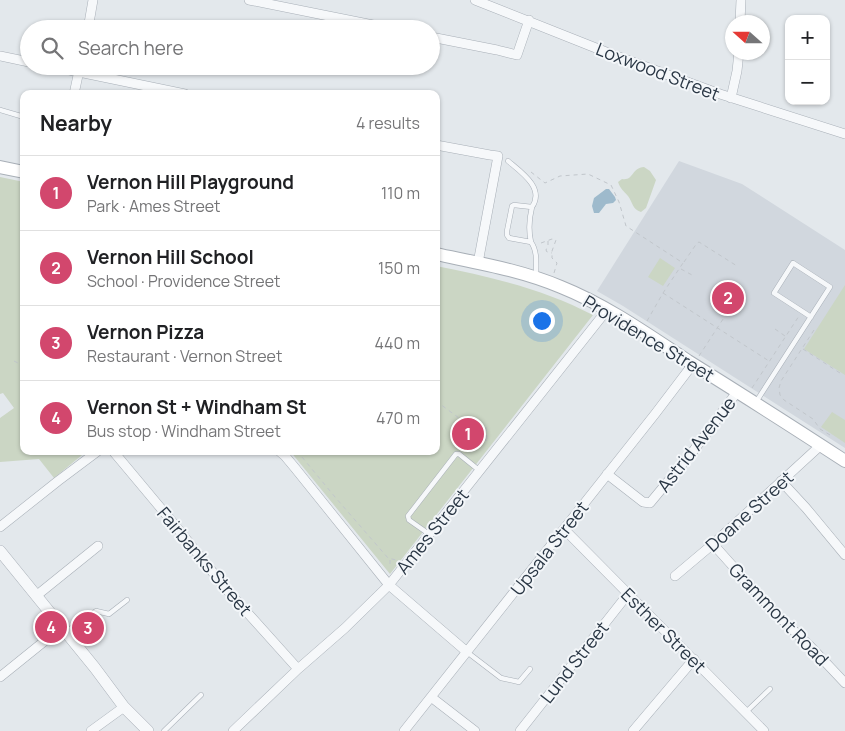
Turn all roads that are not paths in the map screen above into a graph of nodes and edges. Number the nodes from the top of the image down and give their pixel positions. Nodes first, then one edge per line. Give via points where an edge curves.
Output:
1 (93, 0) edge
2 (249, 0) edge
3 (475, 0) edge
4 (741, 0) edge
5 (740, 15) edge
6 (90, 20) edge
7 (348, 20) edge
8 (528, 20) junction
9 (440, 38) edge
10 (0, 56) edge
11 (20, 60) edge
12 (739, 60) edge
13 (78, 75) edge
14 (104, 75) edge
15 (75, 90) edge
16 (168, 90) edge
17 (731, 98) junction
18 (0, 110) edge
19 (20, 116) edge
20 (845, 134) edge
21 (440, 145) edge
22 (508, 161) dead end
23 (0, 167) edge
24 (20, 171) edge
25 (532, 206) junction
26 (531, 242) junction
27 (440, 255) edge
28 (478, 263) junction
29 (536, 278) junction
30 (607, 310) junction
31 (811, 317) junction
32 (696, 360) junction
33 (737, 392) junction
34 (756, 403) junction
35 (824, 442) junction
36 (93, 455) edge
37 (116, 455) edge
38 (284, 455) edge
39 (845, 461) edge
40 (480, 471) junction
41 (608, 474) junction
42 (781, 481) junction
43 (0, 527) edge
44 (564, 529) junction
45 (429, 534) junction
46 (713, 544) junction
47 (98, 546) dead end
48 (1, 555) edge
49 (845, 555) edge
50 (675, 576) dead end
51 (389, 585) junction
52 (628, 594) junction
53 (36, 596) junction
54 (127, 600) dead end
55 (64, 630) junction
56 (467, 652) junction
57 (694, 659) junction
58 (298, 669) junction
59 (530, 669) dead end
60 (0, 676) edge
61 (845, 683) edge
62 (770, 689) dead end
63 (201, 695) dead end
64 (431, 697) junction
65 (124, 707) junction
66 (746, 712) junction
67 (91, 731) edge
68 (148, 731) edge
69 (164, 731) edge
70 (233, 731) edge
71 (404, 731) edge
72 (475, 731) edge
73 (520, 731) edge
74 (633, 731) edge
75 (764, 731) edge

1 - 6 street
2 - 7 street
3 - 8 street, Loxwood Street
4 - 5 street
8 - 9 street via 517,55
8 - 17 street, Loxwood Street
10 - 11 street
12 - 17 street
13 - 15 street
14 - 16 street
17 - 20 street, Loxwood Street
18 - 19 lane
21 - 28 street via 498,156
22 - 25 lane via 531,182 536,200
23 - 24 main road
25 - 26 lane via 529,222
25 - 26 lane via 512,206 507,231 509,238
26 - 29 lane via 536,258
27 - 28 main road, Providence Street
28 - 29 main road, Providence Street
29 - 30 main road, Providence Street via 560,286
30 - 32 main road, Providence Street
30 - 40 street, Ames Street
31 - 31 lane via 830,287 793,263 774,293
31 - 34 lane
32 - 33 main road, Providence Street
32 - 41 street, Upsala Street
33 - 34 main road, Providence Street
33 - 41 street, Astrid Avenue via 650,503 643,502
34 - 35 main road, Providence Street
35 - 39 main road, Providence Street
35 - 42 street, Doane Street
36 - 43 street
37 - 58 street, Fairbanks Street via 227,590
38 - 51 street
40 - 45 street, Ames Street
40 - 45 lane via 456,454 408,516
41 - 44 street, Upsala Street
42 - 46 street, Doane Street
42 - 49 street
44 - 52 street, Esther Street
44 - 56 street, Upsala Street
45 - 51 street, Ames Street
46 - 50 street, Doane Street
46 - 61 street, Grammont Road via 773,611
47 - 53 street
48 - 53 street
51 - 56 street
51 - 58 street, Ames Street
52 - 57 street, Esther Street
52 - 73 street, Lund Street
53 - 55 street
54 - 55 lane via 110,614 96,611
55 - 60 street
55 - 65 street
56 - 59 lane via 501,678 519,682
56 - 64 street, Upsala Street
57 - 66 street, Esther Street
57 - 74 street
58 - 70 street, Ames Street
62 - 66 lane
63 - 69 lane
64 - 71 street, Upsala Street
64 - 72 street
65 - 67 street
65 - 68 street
66 - 75 street, Esther Street

